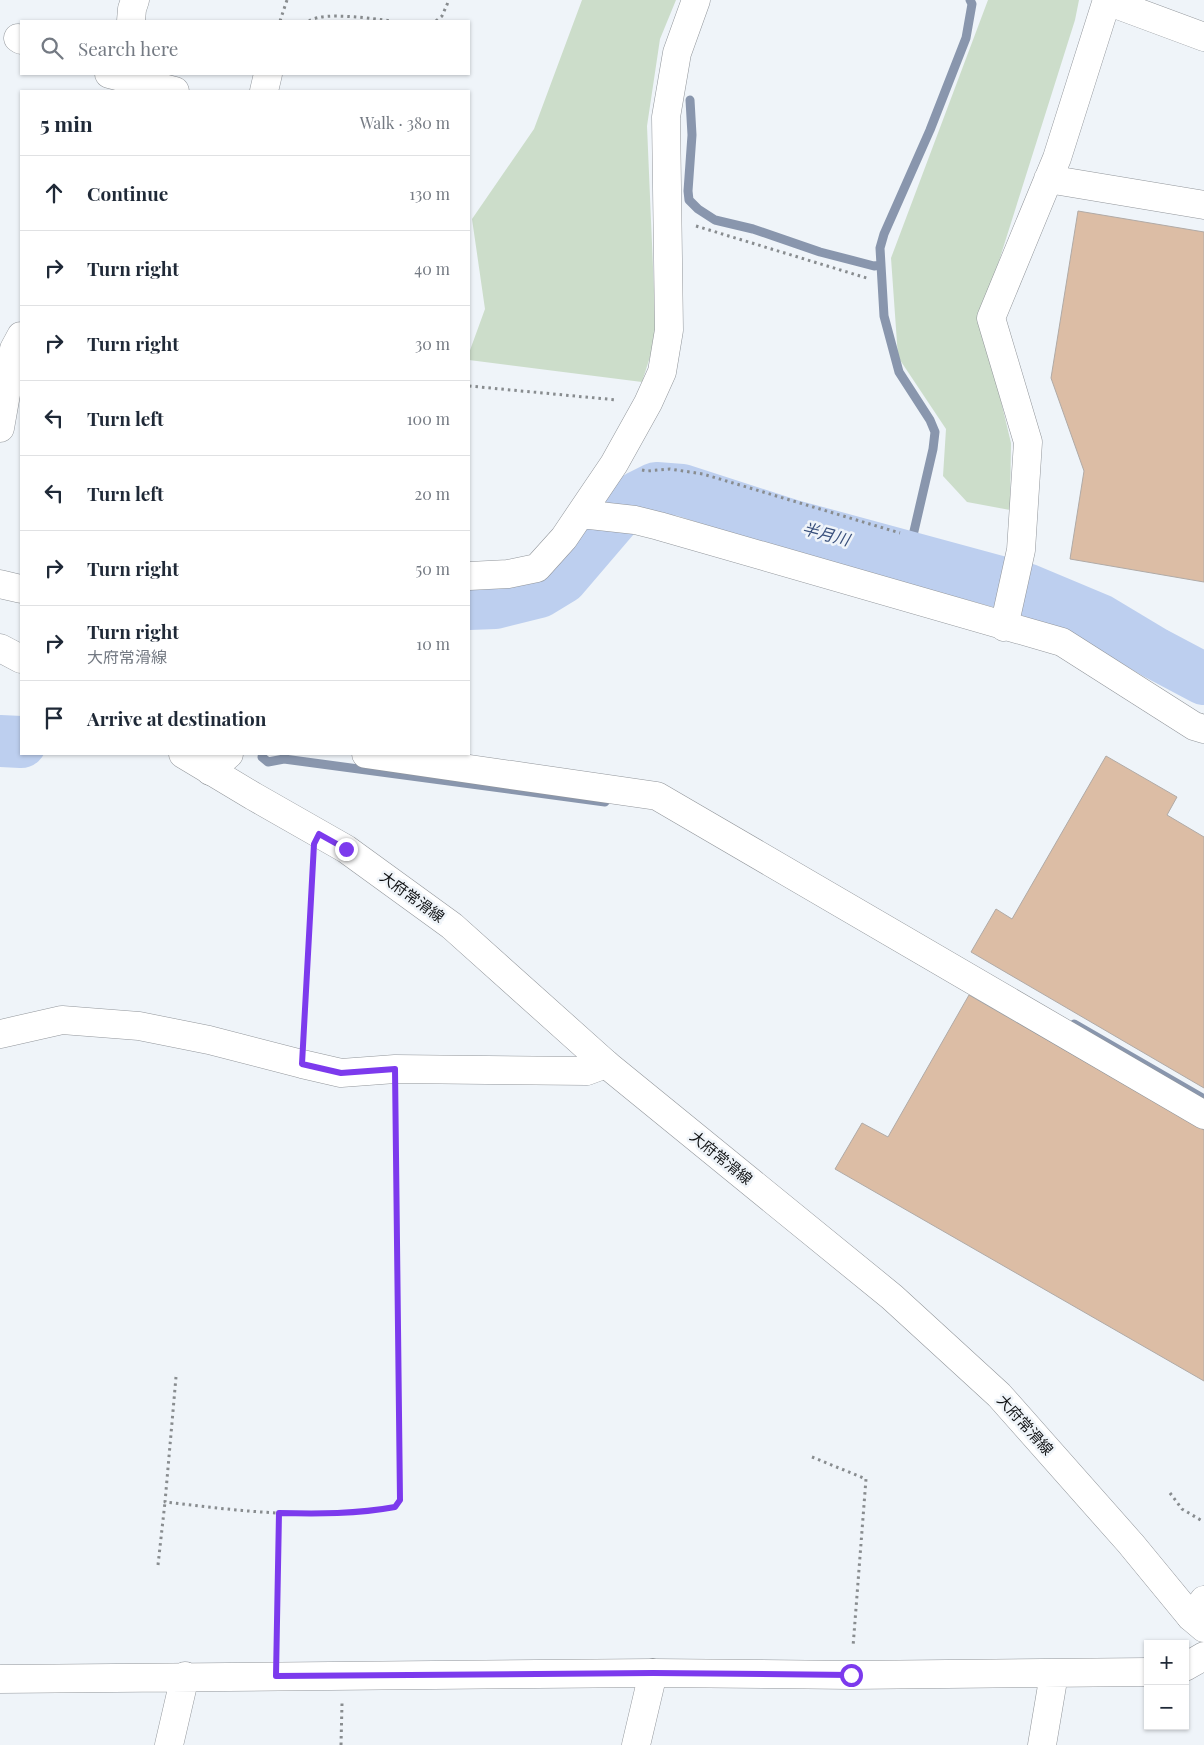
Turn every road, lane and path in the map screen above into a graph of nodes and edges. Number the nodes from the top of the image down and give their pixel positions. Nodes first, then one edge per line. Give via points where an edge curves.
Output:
1 (135, 0) edge
2 (287, 0) edge
3 (449, 0) edge
4 (696, 0) edge
5 (1107, 0) edge
6 (131, 20) edge
7 (280, 20) edge
8 (312, 20) edge
9 (384, 20) edge
10 (437, 20) edge
11 (1204, 37) edge
12 (268, 75) edge
13 (122, 80) edge
14 (170, 90) edge
15 (264, 90) edge
16 (1048, 179) junction
17 (1204, 205) edge
18 (668, 221) junction
19 (870, 279) dead end
20 (20, 338) edge
21 (470, 386) edge
22 (14, 389) edge
23 (648, 403) junction
24 (0, 428) edge
25 (614, 464) junction
26 (589, 516) junction
27 (900, 533) dead end
28 (470, 576) edge
29 (0, 584) edge
30 (20, 589) edge
31 (1004, 627) junction
32 (0, 648) edge
33 (20, 658) edge
34 (1204, 728) edge
35 (187, 755) edge
36 (373, 755) edge
37 (220, 762) edge
38 (319, 834) junction
39 (0, 1034) edge
40 (302, 1064) junction
41 (606, 1064) junction
42 (395, 1069) junction
43 (1204, 1115) edge
44 (176, 1376) dead end
45 (812, 1457) dead end
46 (1170, 1493) dead end
47 (165, 1502) junction
48 (279, 1513) junction
49 (1204, 1522) edge
50 (158, 1566) dead end
51 (1200, 1615) edge
52 (1204, 1656) edge
53 (1189, 1665) edge
54 (1144, 1672) edge
55 (653, 1673) junction
56 (1054, 1674) junction
57 (342, 1675) junction
58 (851, 1675) junction
59 (184, 1676) junction
60 (276, 1676) junction
61 (0, 1679) edge
62 (169, 1745) edge
63 (341, 1745) edge
64 (636, 1745) edge
65 (1042, 1745) edge

1 - 6 street
2 - 7 path
3 - 10 path
4 - 18 street via 677,53 666,117
5 - 11 street
5 - 16 street
8 - 9 path via 325,16
12 - 15 street
13 - 14 street
16 - 17 street
16 - 31 street via 990,318 1028,442 1021,550
18 - 19 path
18 - 23 street via 669,330 662,372
20 - 22 street via 14,348
21 - 23 path
22 - 24 street
23 - 25 street
25 - 26 street
25 - 27 path via 647,471 670,469 703,474
26 - 28 street via 537,568 508,574
26 - 31 street via 635,520 659,526
29 - 30 street
31 - 34 street via 1062,642 1194,726
32 - 33 street
35 - 37 street, 大府常滑線
36 - 43 street via 657,796
37 - 38 street, 大府常滑線
38 - 40 path via 314,844
38 - 41 street, 大府常滑線 via 346,849 452,926
39 - 40 street via 62,1020 139,1026
40 - 42 street via 341,1073
41 - 42 street via 587,1071
41 - 51 street, 大府常滑線 via 892,1297 998,1395 1131,1544
42 - 48 path via 400,1500 395,1507 377,1510
44 - 47 path
45 - 58 path via 866,1479
46 - 49 path via 1182,1509
47 - 48 path
47 - 50 path
48 - 60 path
52 - 53 street
54 - 56 street
55 - 57 street
55 - 58 street
55 - 64 street
56 - 58 street
56 - 65 street
57 - 60 street
57 - 63 path
59 - 60 street
59 - 61 street
59 - 62 street

